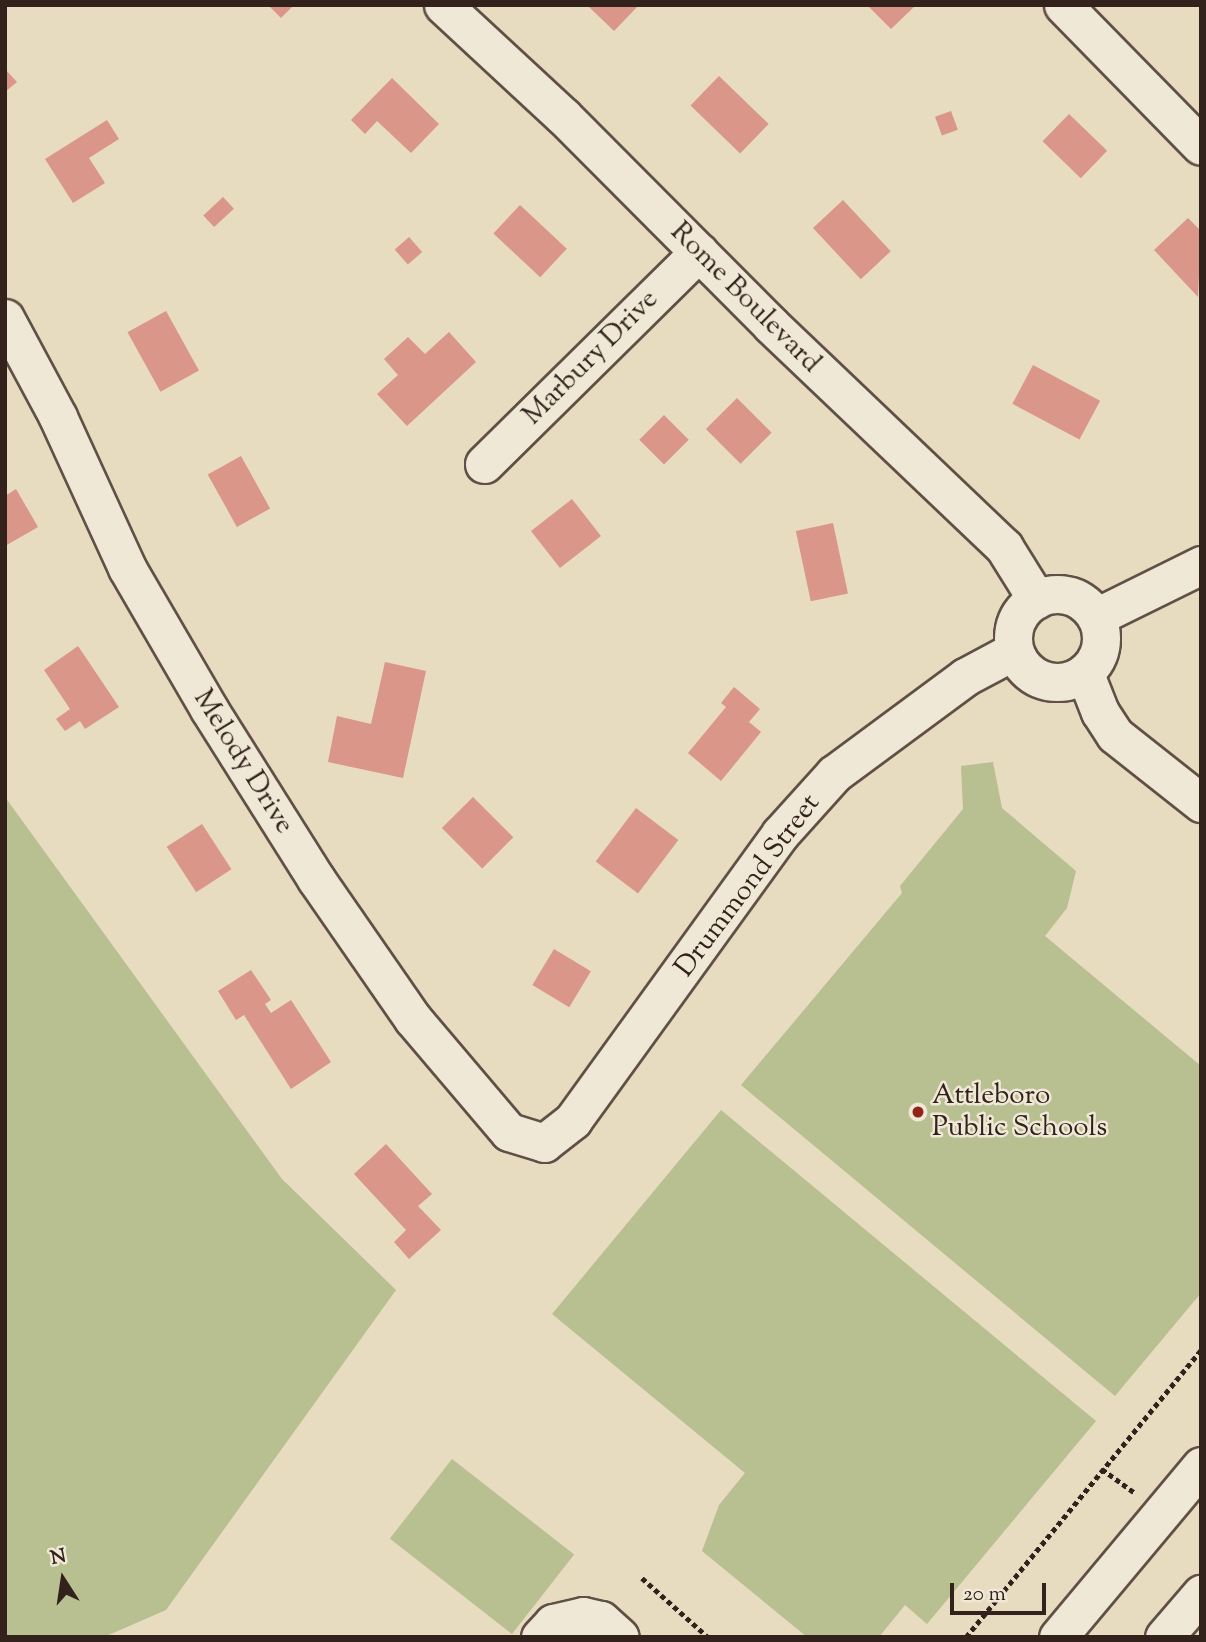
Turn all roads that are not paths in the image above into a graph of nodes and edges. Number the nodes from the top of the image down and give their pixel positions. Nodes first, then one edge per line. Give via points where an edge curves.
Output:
1 (443, 5) edge
2 (1063, 5) edge
3 (1201, 146) edge
4 (699, 252) junction
5 (5, 318) edge
6 (484, 464) dead end
7 (1201, 565) edge
8 (1037, 600) junction
9 (1098, 616) junction
10 (1014, 651) junction
11 (1085, 674) junction
12 (1201, 803) edge
13 (553, 1136) joint
14 (1201, 1466) edge
15 (1201, 1594) edge
16 (540, 1637) edge
17 (620, 1637) edge
18 (1058, 1637) edge
19 (1164, 1637) edge

1 - 4 street, Rome Boulevard
2 - 3 street
4 - 6 street, Marbury Drive
4 - 8 street, Rome Boulevard via 1004,547
5 - 13 street, Melody Drive via 58,417 127,568 316,879 413,1019 509,1132 544,1143
7 - 9 street
8 - 9 street via 1050,594 1075,597
8 - 10 street via 1018,616
9 - 11 street via 1102,631 1099,657
10 - 11 street via 1023,669 1039,680 1059,682
10 - 13 street, Drummond Street via 965,677 834,774 780,834 573,1120
11 - 12 street via 1115,735
14 - 18 street
15 - 19 street
16 - 17 street via 553,1623 583,1616 601,1620

